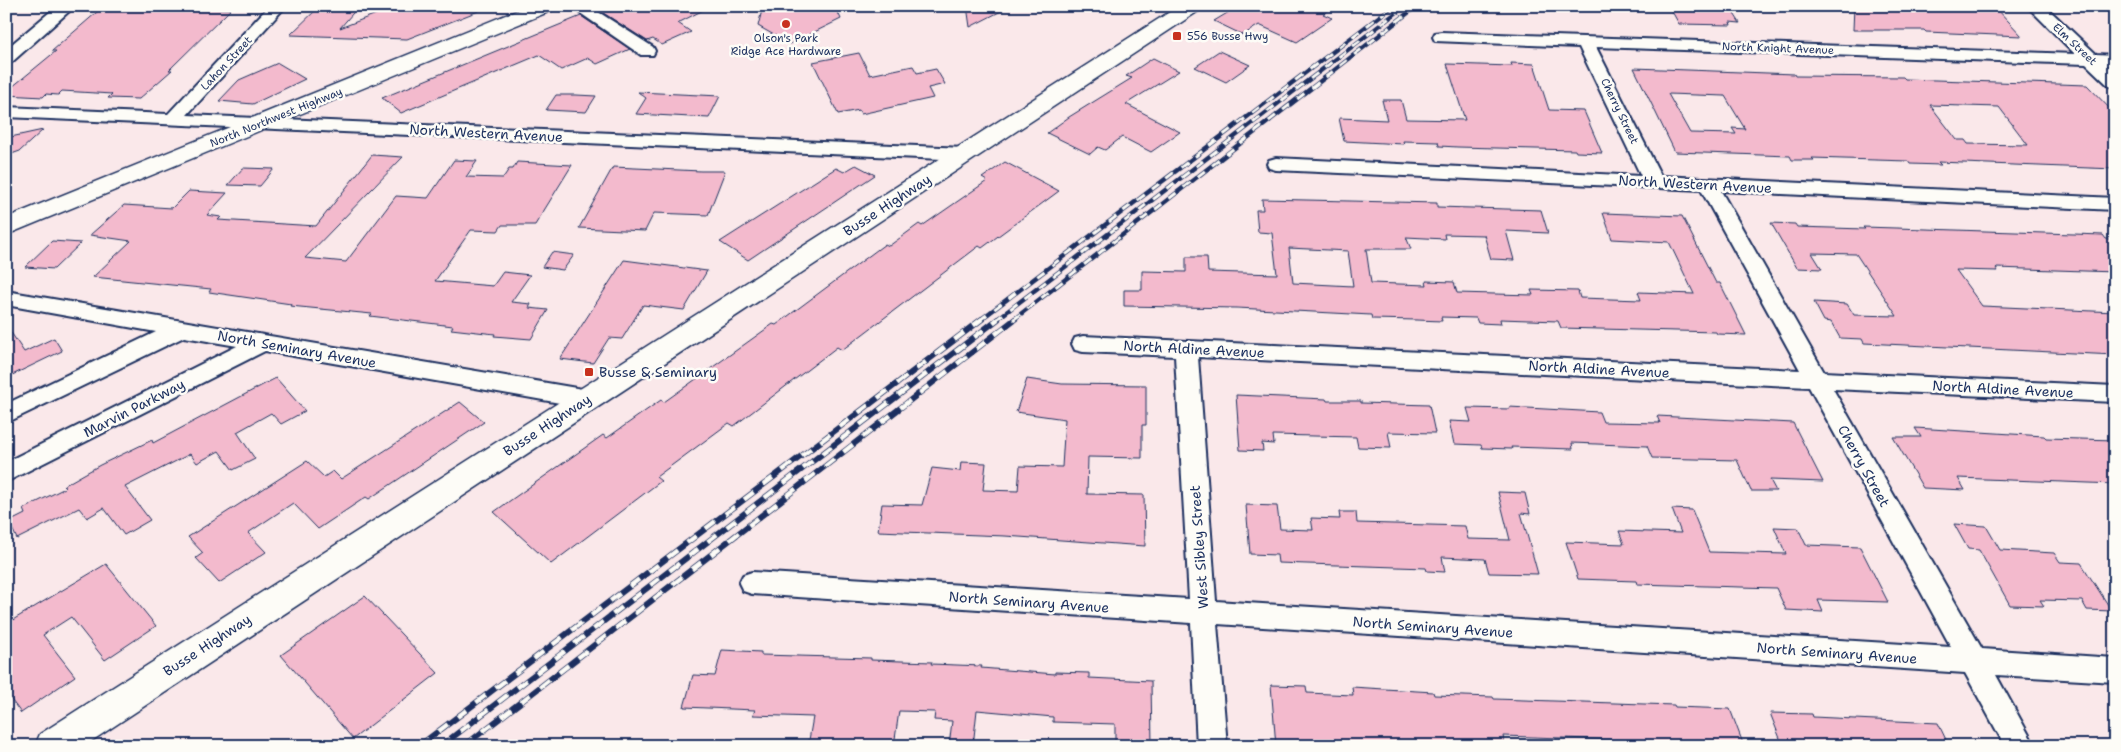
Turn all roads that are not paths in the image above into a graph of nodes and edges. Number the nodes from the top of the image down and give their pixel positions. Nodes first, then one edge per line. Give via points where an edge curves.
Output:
1 (67, 6) edge
2 (278, 6) edge
3 (546, 6) edge
4 (578, 6) edge
5 (1193, 6) edge
6 (2035, 6) edge
7 (1441, 36) dead end
8 (1585, 40) junction
9 (647, 51) dead end
10 (6, 58) edge
11 (2091, 60) junction
12 (2115, 60) edge
13 (2115, 82) edge
14 (6, 112) edge
15 (173, 119) junction
16 (261, 123) junction
17 (965, 154) junction
18 (1276, 164) dead end
19 (1654, 182) junction
20 (1708, 185) junction
21 (2115, 204) edge
22 (6, 227) edge
23 (6, 298) edge
24 (181, 330) junction
25 (262, 343) junction
26 (1083, 344) dead end
27 (1186, 348) junction
28 (1816, 380) junction
29 (2115, 394) edge
30 (588, 399) junction
31 (6, 414) edge
32 (6, 473) edge
33 (752, 584) dead end
34 (1204, 613) junction
35 (1974, 661) junction
36 (2115, 670) edge
37 (53, 746) edge
38 (1212, 746) edge
39 (2021, 746) edge

1 - 10 street
2 - 15 street, Lahon Street
3 - 16 main road, North Northwest Highway
4 - 9 street
5 - 17 main road, Busse Highway
6 - 11 street, Elm Street
7 - 8 street, North Knight Avenue
8 - 11 street, North Knight Avenue
8 - 19 street, Cherry Street
11 - 12 street, North Knight Avenue
11 - 13 street, Elm Street
14 - 15 street, North Western Avenue
15 - 16 street, North Western Avenue
16 - 17 street, North Western Avenue
16 - 22 main road, North Northwest Highway
17 - 30 main road, Busse Highway
18 - 19 street, North Western Avenue
19 - 20 street, North Western Avenue
20 - 21 street, North Western Avenue
20 - 28 street, Cherry Street
23 - 24 street, North Seminary Avenue
24 - 25 street, North Seminary Avenue
24 - 31 street
25 - 30 street, North Seminary Avenue
25 - 32 street, Marvin Parkway
26 - 27 street, North Aldine Avenue
27 - 28 street, North Aldine Avenue
27 - 34 street, West Sibley Street
28 - 29 street, North Aldine Avenue
28 - 35 street, Cherry Street
30 - 37 main road, Busse Highway
33 - 34 street, North Seminary Avenue
34 - 35 street, North Seminary Avenue
34 - 38 street, West Sibley Street
35 - 36 street, North Seminary Avenue
35 - 39 street, Cherry Street

